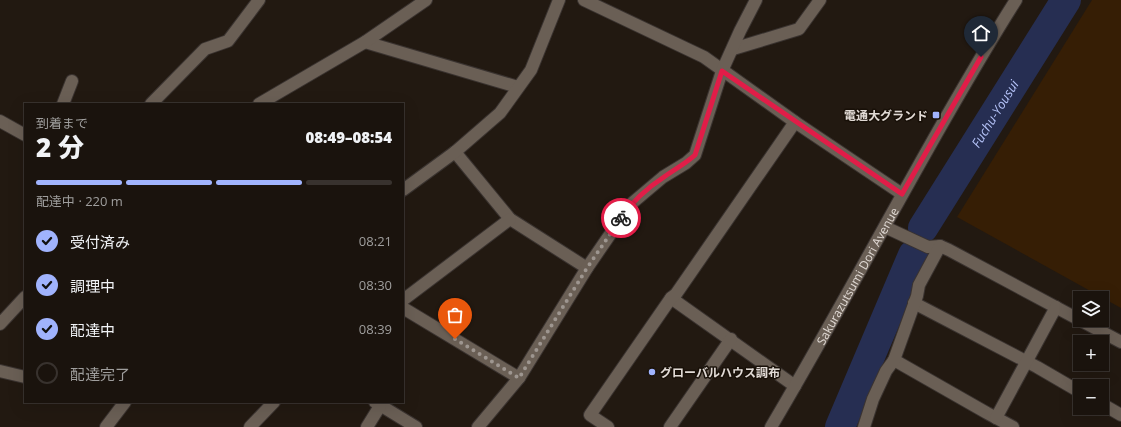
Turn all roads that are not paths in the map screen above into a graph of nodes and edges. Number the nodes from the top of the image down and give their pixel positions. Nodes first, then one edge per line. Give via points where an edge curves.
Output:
1 (259, 0) edge
2 (426, 0) edge
3 (559, 0) edge
4 (584, 0) edge
5 (756, 0) edge
6 (820, 0) edge
7 (1016, 0) edge
8 (365, 42) junction
9 (733, 49) junction
10 (722, 71) junction
11 (72, 81) dead end
12 (518, 87) junction
13 (63, 103) edge
14 (151, 103) edge
15 (261, 103) edge
16 (0, 121) edge
17 (795, 122) junction
18 (24, 133) edge
19 (455, 152) junction
20 (404, 189) edge
21 (902, 194) junction
22 (510, 219) junction
23 (885, 227) junction
24 (940, 246) junction
25 (587, 268) junction
26 (24, 298) edge
27 (671, 298) junction
28 (404, 299) edge
29 (914, 303) junction
30 (1056, 307) junction
31 (404, 309) edge
32 (0, 324) edge
33 (731, 340) junction
34 (1121, 342) edge
35 (894, 360) junction
36 (1026, 362) junction
37 (0, 371) edge
38 (24, 377) edge
39 (519, 378) junction
40 (795, 386) junction
41 (1073, 388) edge
42 (124, 403) edge
43 (273, 403) edge
44 (377, 404) edge
45 (1109, 408) edge
46 (1121, 415) edge
47 (996, 418) junction
48 (106, 427) edge
49 (250, 427) edge
50 (366, 427) edge
51 (416, 427) edge
52 (478, 427) edge
53 (608, 427) edge
54 (670, 427) edge
55 (771, 427) edge
56 (864, 427) edge
57 (1013, 427) edge

1 - 14 street via 228,41 205,49
2 - 8 street
3 - 12 street via 530,70
4 - 10 street via 704,57
5 - 9 street
6 - 9 street via 799,29
7 - 21 street, Sakurazutsumi Dori Avenue
8 - 12 street
8 - 15 street
9 - 10 street
10 - 17 street
10 - 25 street via 695,155 631,204
11 - 13 street
12 - 19 street via 500,113
16 - 18 street
17 - 21 street
17 - 27 street
19 - 20 street
19 - 22 street
21 - 23 street, Sakurazutsumi Dori Avenue
22 - 25 street
22 - 28 street
23 - 24 street via 928,247
23 - 40 street, Sakurazutsumi Dori Avenue
24 - 29 street via 919,285
24 - 30 street
25 - 39 street
26 - 32 street
27 - 33 street
27 - 53 street via 590,415
29 - 35 street
29 - 36 street
30 - 34 street
30 - 36 street
31 - 39 street
33 - 40 street
33 - 54 street
35 - 47 street
35 - 56 street via 873,399
36 - 41 street
36 - 47 street
37 - 38 street
39 - 52 street
40 - 55 street, Sakurazutsumi Dori Avenue
42 - 48 street
43 - 49 street
44 - 50 street
44 - 51 street
45 - 46 street
47 - 57 street

